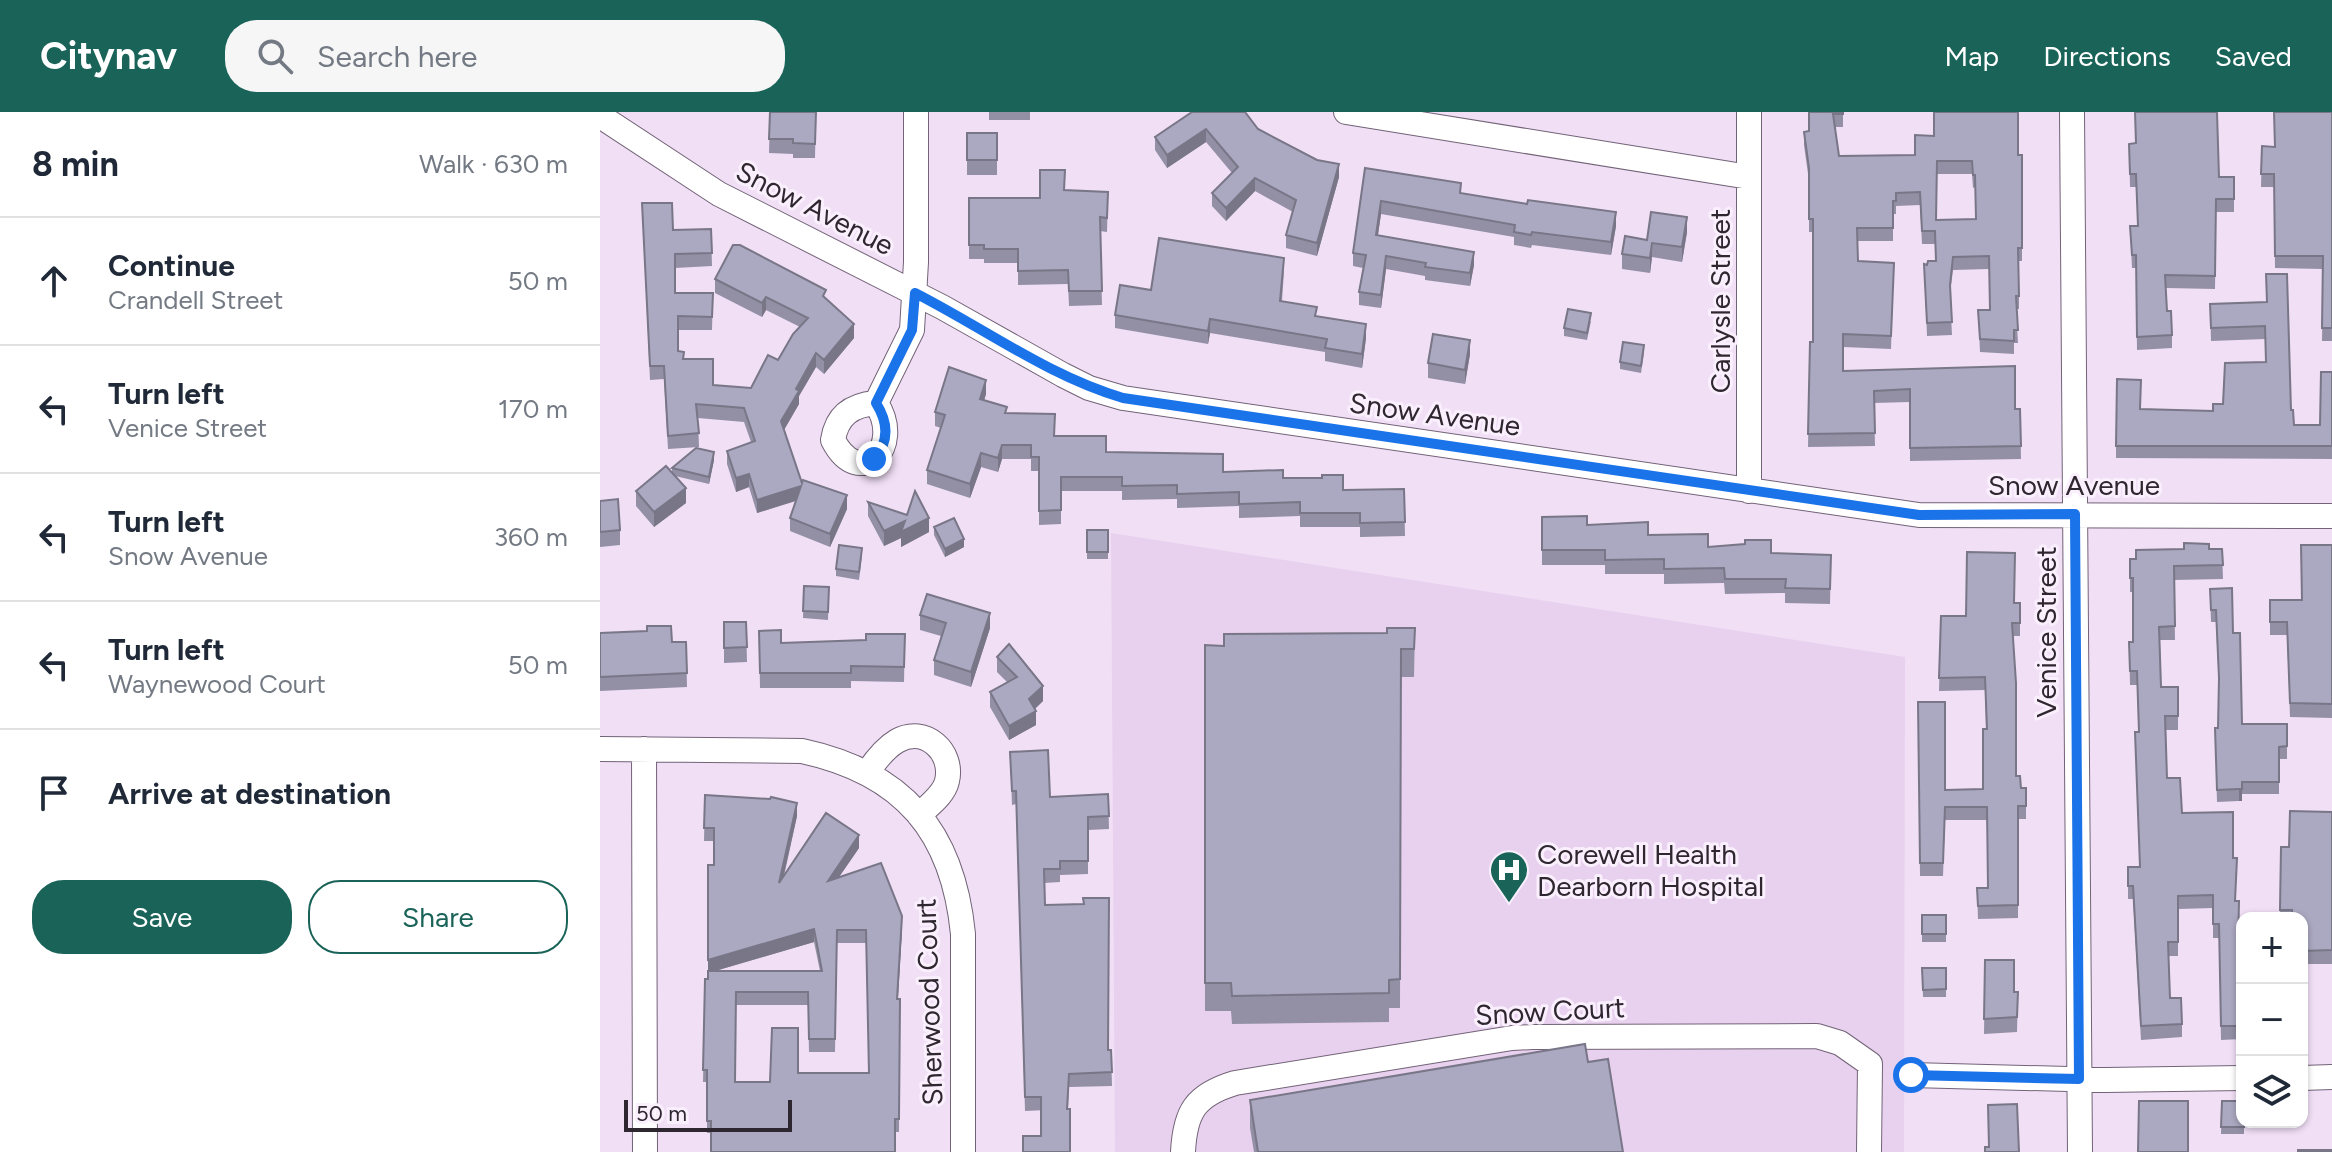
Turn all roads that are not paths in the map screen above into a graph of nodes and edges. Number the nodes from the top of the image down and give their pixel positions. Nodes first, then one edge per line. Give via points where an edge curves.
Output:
1 (916, 112) edge
2 (1346, 112) edge
3 (1749, 112) edge
4 (2072, 112) edge
5 (603, 126) edge
6 (1749, 177) junction
7 (915, 293) junction
8 (876, 403) dead end
9 (1749, 491) junction
10 (2075, 514) junction
11 (2332, 516) edge
12 (600, 749) edge
13 (644, 749) junction
14 (867, 773) junction
15 (919, 815) junction
16 (1911, 1075) dead end
17 (2332, 1077) edge
18 (2236, 1078) edge
19 (2308, 1078) edge
20 (2079, 1079) junction
21 (645, 1152) edge
22 (963, 1152) edge
23 (1183, 1152) edge
24 (1869, 1152) edge
25 (2080, 1152) edge

1 - 7 street
2 - 6 street
3 - 6 street, Carlysle Street
4 - 10 street, Venice Street
5 - 7 street, Snow Avenue via 719,194
6 - 9 street, Carlysle Street
7 - 8 street via 912,330
7 - 9 street, Snow Avenue via 1063,375 1123,398
9 - 10 street, Snow Avenue via 1919,515
10 - 11 street, Snow Avenue
10 - 20 street, Venice Street
12 - 13 street, Sherwood Court
13 - 14 street, Sherwood Court via 802,751
13 - 21 street
14 - 15 street, Sherwood Court
14 - 15 street via 899,740 926,737 937,745 944,755 947,782
15 - 22 street, Sherwood Court via 939,843 959,901
16 - 20 street
17 - 19 street
18 - 20 street
20 - 25 street, Venice Street
23 - 24 street, Snow Court via 1186,1122 1195,1105 1235,1083 1512,1038 1745,1036 1817,1036 1870,1064

